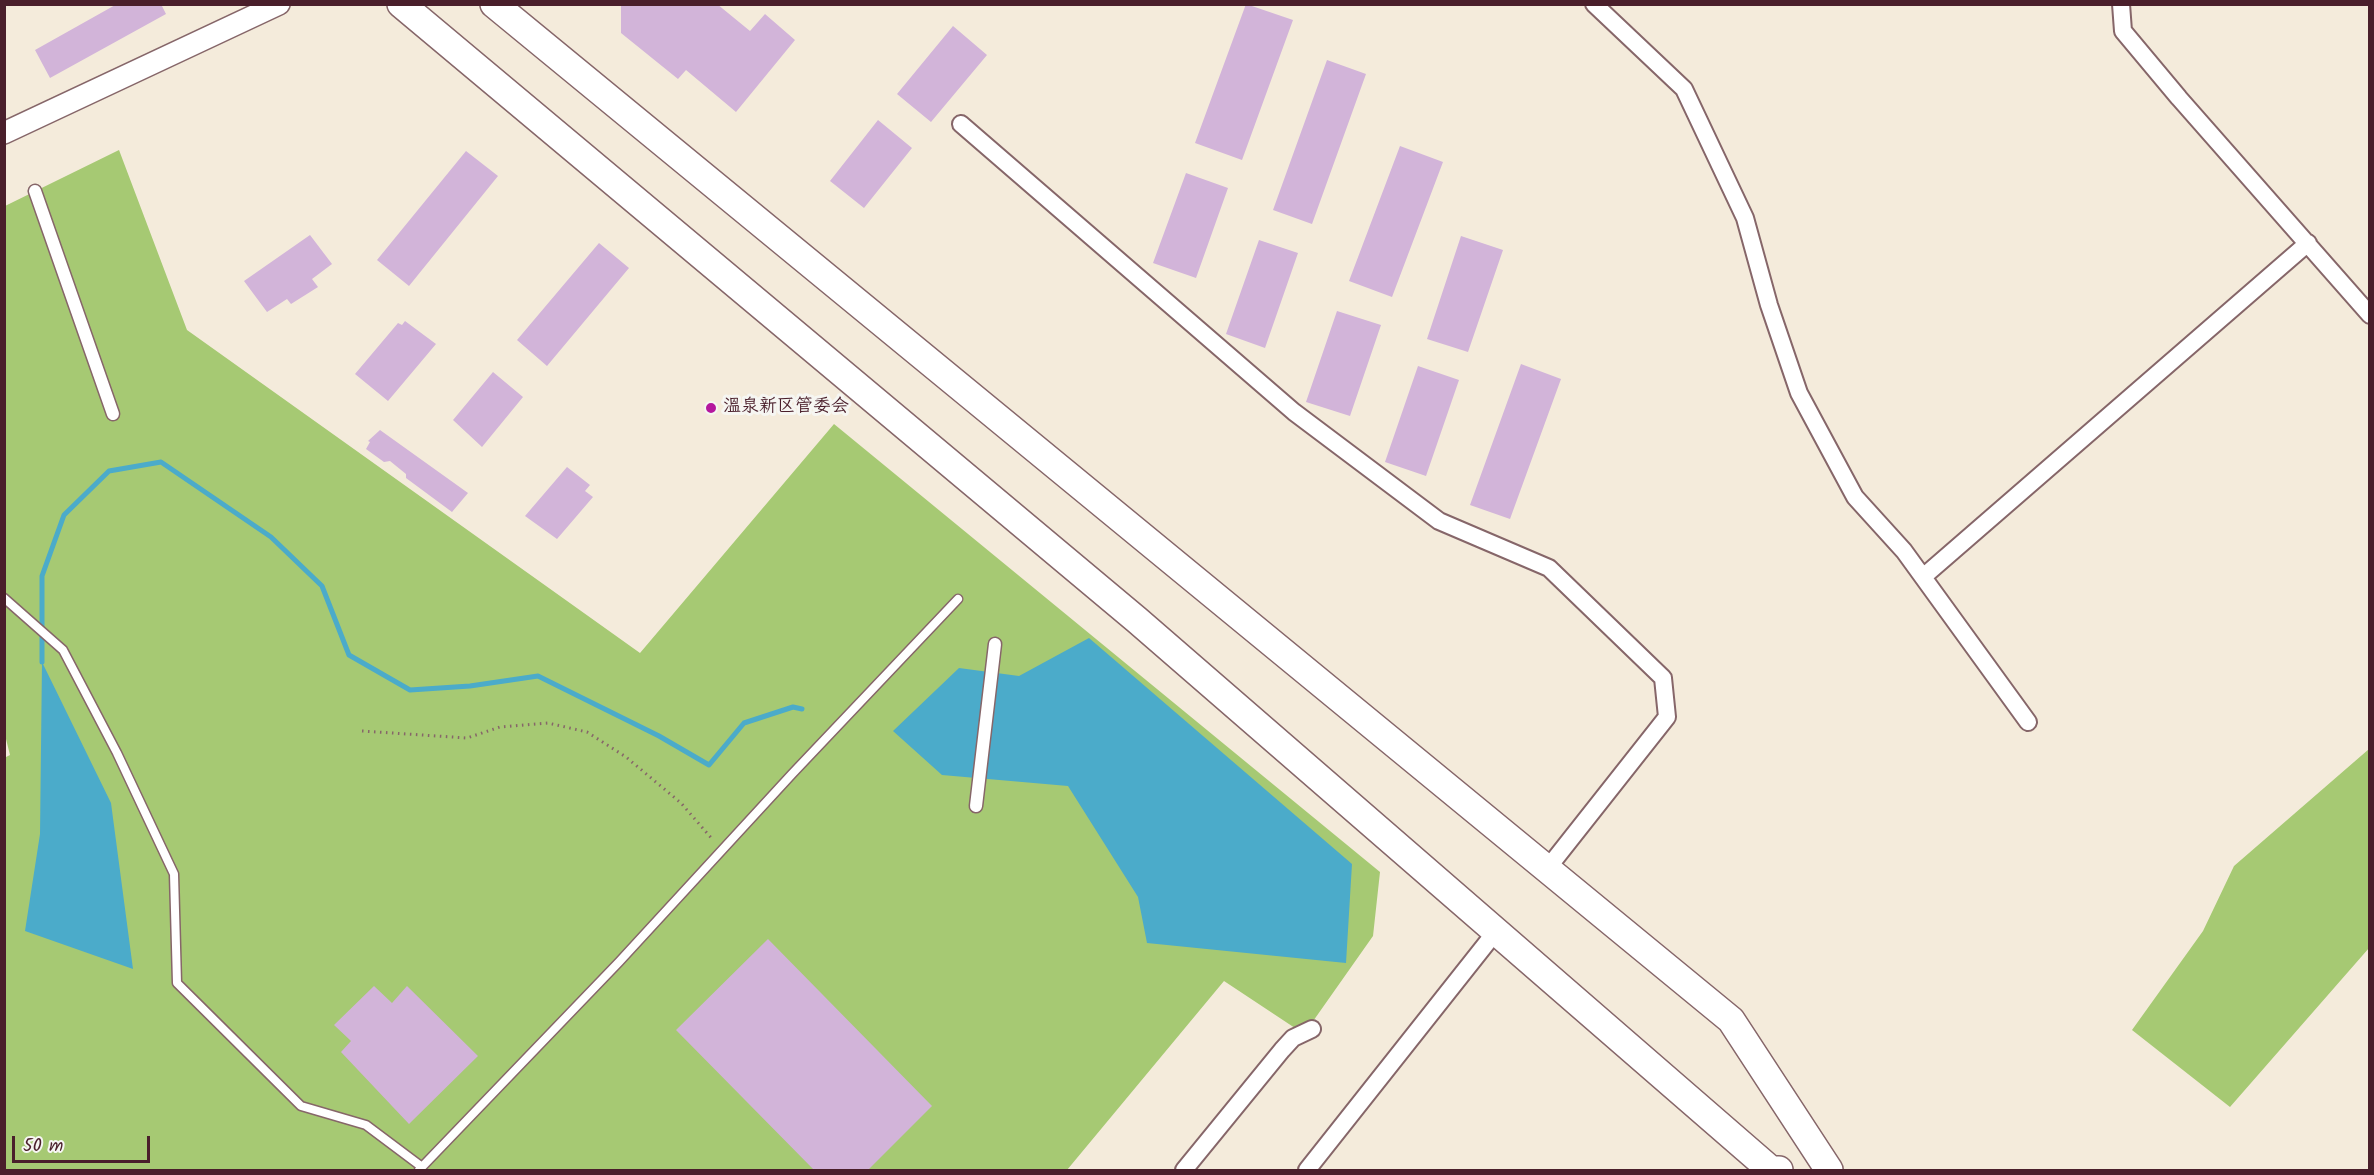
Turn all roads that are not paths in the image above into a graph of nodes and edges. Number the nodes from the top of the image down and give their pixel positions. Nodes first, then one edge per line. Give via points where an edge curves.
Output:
1 (279, 4) edge
2 (401, 4) edge
3 (494, 4) edge
4 (1594, 4) edge
5 (2121, 4) edge
6 (961, 124) dead end
7 (4, 133) edge
8 (35, 191) dead end
9 (2308, 243) junction
10 (2370, 315) edge
11 (113, 414) dead end
12 (1923, 577) junction
13 (4, 598) edge
14 (958, 599) dead end
15 (994, 644) dead end
16 (2028, 722) dead end
17 (975, 806) dead end
18 (1547, 869) junction
19 (1497, 930) junction
20 (1312, 1029) dead end
21 (421, 1169) edge
22 (1184, 1170) edge
23 (1306, 1170) edge
24 (1779, 1170) edge
25 (1828, 1170) edge

1 - 7 street
2 - 19 main road via 1137,620
3 - 18 main road
4 - 12 street via 1684,89 1744,218 1799,393 1855,497 1904,550
5 - 9 street via 2123,31
6 - 18 street via 1294,412 1439,521 1549,568 1663,678 1667,717
8 - 11 street
9 - 10 street
9 - 12 street
12 - 16 street
13 - 21 lane via 63,650 174,874 177,983 301,1106 366,1125
14 - 21 lane
15 - 17 street
18 - 25 main road via 1731,1020
19 - 23 street
19 - 24 main road via 1771,1170
20 - 22 street via 1293,1038 1282,1050

